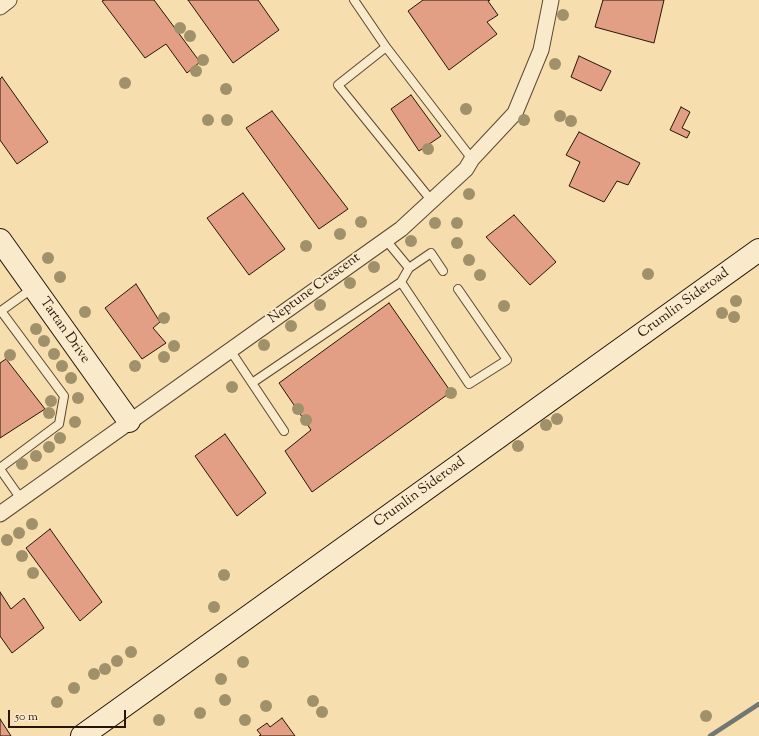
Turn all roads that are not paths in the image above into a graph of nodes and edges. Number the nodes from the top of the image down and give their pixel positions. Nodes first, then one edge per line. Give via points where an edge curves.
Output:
1 (354, 0) edge
2 (551, 0) edge
3 (386, 47) junction
4 (472, 159) junction
5 (431, 200) junction
6 (385, 239) junction
7 (0, 240) edge
8 (759, 250) edge
9 (409, 268) junction
10 (443, 271) dead end
11 (401, 282) junction
12 (34, 288) junction
13 (458, 289) dead end
14 (230, 350) junction
15 (252, 383) junction
16 (129, 422) junction
17 (284, 431) dead end
18 (0, 468) edge
19 (21, 499) junction
20 (0, 514) edge
21 (82, 736) edge

1 - 3 lane
2 - 4 street, Neptune Crescent via 541,50 515,113
3 - 4 lane
3 - 5 lane via 338,85
4 - 5 street, Neptune Crescent via 466,169
5 - 6 street, Neptune Crescent via 401,229
6 - 9 lane
6 - 14 street, Neptune Crescent
7 - 12 street, Tartan Drive
8 - 21 street, Crumlin Sideroad
9 - 10 lane via 431,253
9 - 11 lane
11 - 13 lane via 469,384 507,360
11 - 15 lane
12 - 16 street, Tartan Drive
12 - 18 lane via 1,311 64,396 59,424
14 - 15 lane
14 - 16 street, Neptune Crescent
15 - 17 lane
16 - 19 street, Neptune Crescent
18 - 19 lane
19 - 20 street, Neptune Crescent

